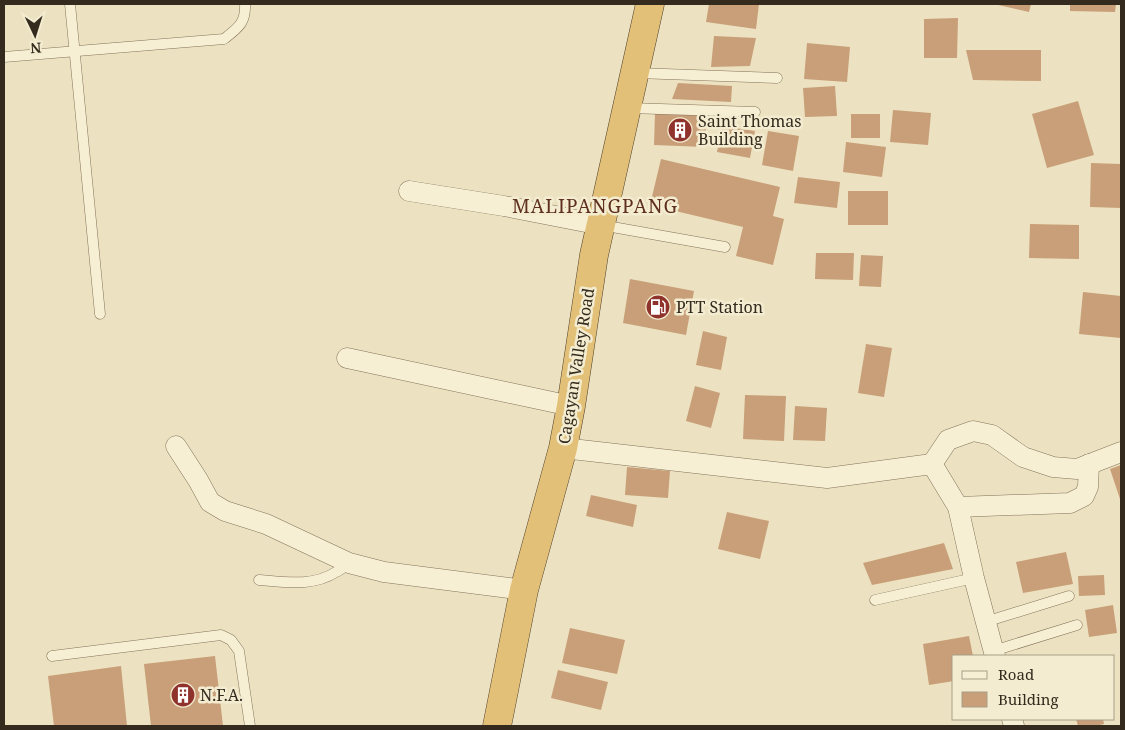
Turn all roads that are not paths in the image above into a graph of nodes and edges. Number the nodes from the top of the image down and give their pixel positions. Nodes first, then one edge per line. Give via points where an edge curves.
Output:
1 (70, 4) edge
2 (245, 4) edge
3 (650, 4) edge
4 (74, 51) junction
5 (4, 57) edge
6 (635, 73) junction
7 (777, 78) dead end
8 (627, 108) junction
9 (755, 112) dead end
10 (408, 191) dead end
11 (601, 224) junction
12 (726, 247) dead end
13 (100, 314) dead end
14 (348, 358) dead end
15 (571, 406) junction
16 (176, 446) dead end
17 (564, 448) junction
18 (1121, 452) edge
19 (932, 464) junction
20 (1089, 464) junction
21 (958, 507) junction
22 (349, 563) junction
23 (974, 578) junction
24 (259, 580) dead end
25 (524, 590) junction
26 (1070, 596) dead end
27 (875, 600) dead end
28 (985, 622) junction
29 (1077, 625) dead end
30 (994, 654) edge
31 (52, 656) dead end
32 (250, 726) edge
33 (497, 726) edge

1 - 4 lane
2 - 4 lane via 246,15 224,38
3 - 6 highway, Cagayan Valley Road
4 - 5 lane
4 - 13 lane
6 - 7 lane
6 - 8 highway, Cagayan Valley Road
8 - 9 lane
8 - 11 highway, Cagayan Valley Road
10 - 11 street
11 - 12 lane
11 - 15 highway, Cagayan Valley Road
14 - 15 street
15 - 17 highway, Cagayan Valley Road
16 - 22 street via 210,502
17 - 19 street via 827,478
17 - 25 highway, Cagayan Valley Road
18 - 20 street
19 - 20 street via 948,440 973,431 992,435 1023,458 1052,467 1077,469
19 - 21 street
20 - 21 street via 1088,487 1084,496 1070,502
21 - 23 street
22 - 24 lane via 335,573 312,581
22 - 25 street via 384,572
23 - 27 lane
23 - 28 street
25 - 33 highway, Cagayan Valley Road
26 - 28 lane
28 - 30 street
29 - 30 lane
31 - 32 lane via 221,635 231,640 239,651

